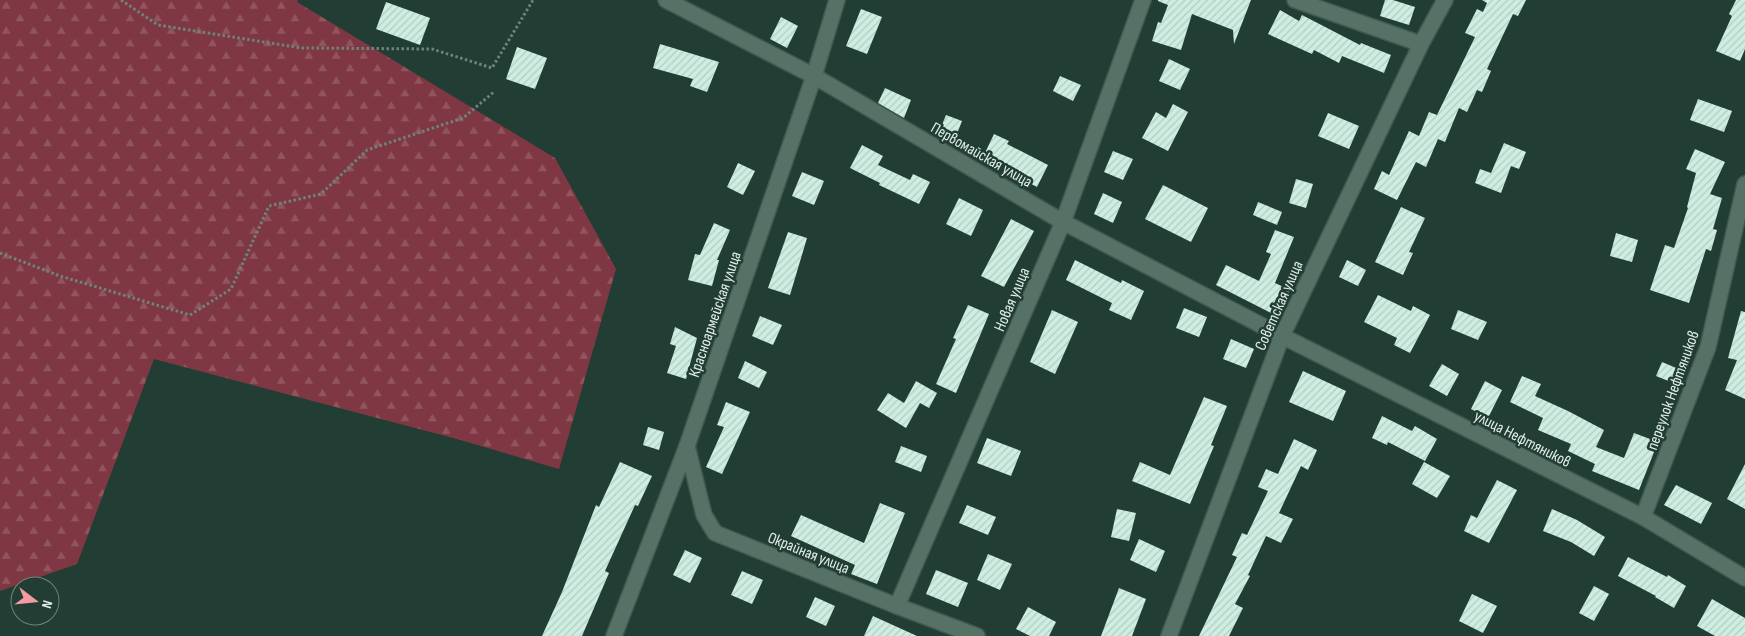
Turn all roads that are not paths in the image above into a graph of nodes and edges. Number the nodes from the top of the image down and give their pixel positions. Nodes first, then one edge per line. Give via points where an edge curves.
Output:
1 (666, 0) edge
2 (837, 0) edge
3 (1143, 0) edge
4 (1296, 0) edge
5 (1445, 0) edge
6 (1421, 44) junction
7 (814, 76) junction
8 (1745, 184) edge
9 (1063, 222) junction
10 (1282, 336) junction
11 (687, 446) junction
12 (1643, 517) junction
13 (1745, 578) edge
14 (897, 606) junction
15 (614, 636) edge
16 (978, 636) edge
17 (1169, 636) edge

1 - 7 street, Первомайская улица
2 - 7 street, Красноармейская улица
3 - 9 street, Новая улица
4 - 6 street
5 - 6 street, Советская улица
6 - 10 street, Советская улица
7 - 9 street, Первомайская улица
7 - 11 street, Красноармейская улица
8 - 12 street, переулок Нефтяников via 1708,347
9 - 10 street, Первомайская улица
9 - 14 street, Новая улица
10 - 12 street, улица Нефтяников
10 - 17 street, Советская улица
11 - 14 street, Окрайная улица via 704,515 715,533
11 - 15 street, Красноармейская улица
12 - 13 street, улица Нефтяников
14 - 16 street, Окрайная улица

